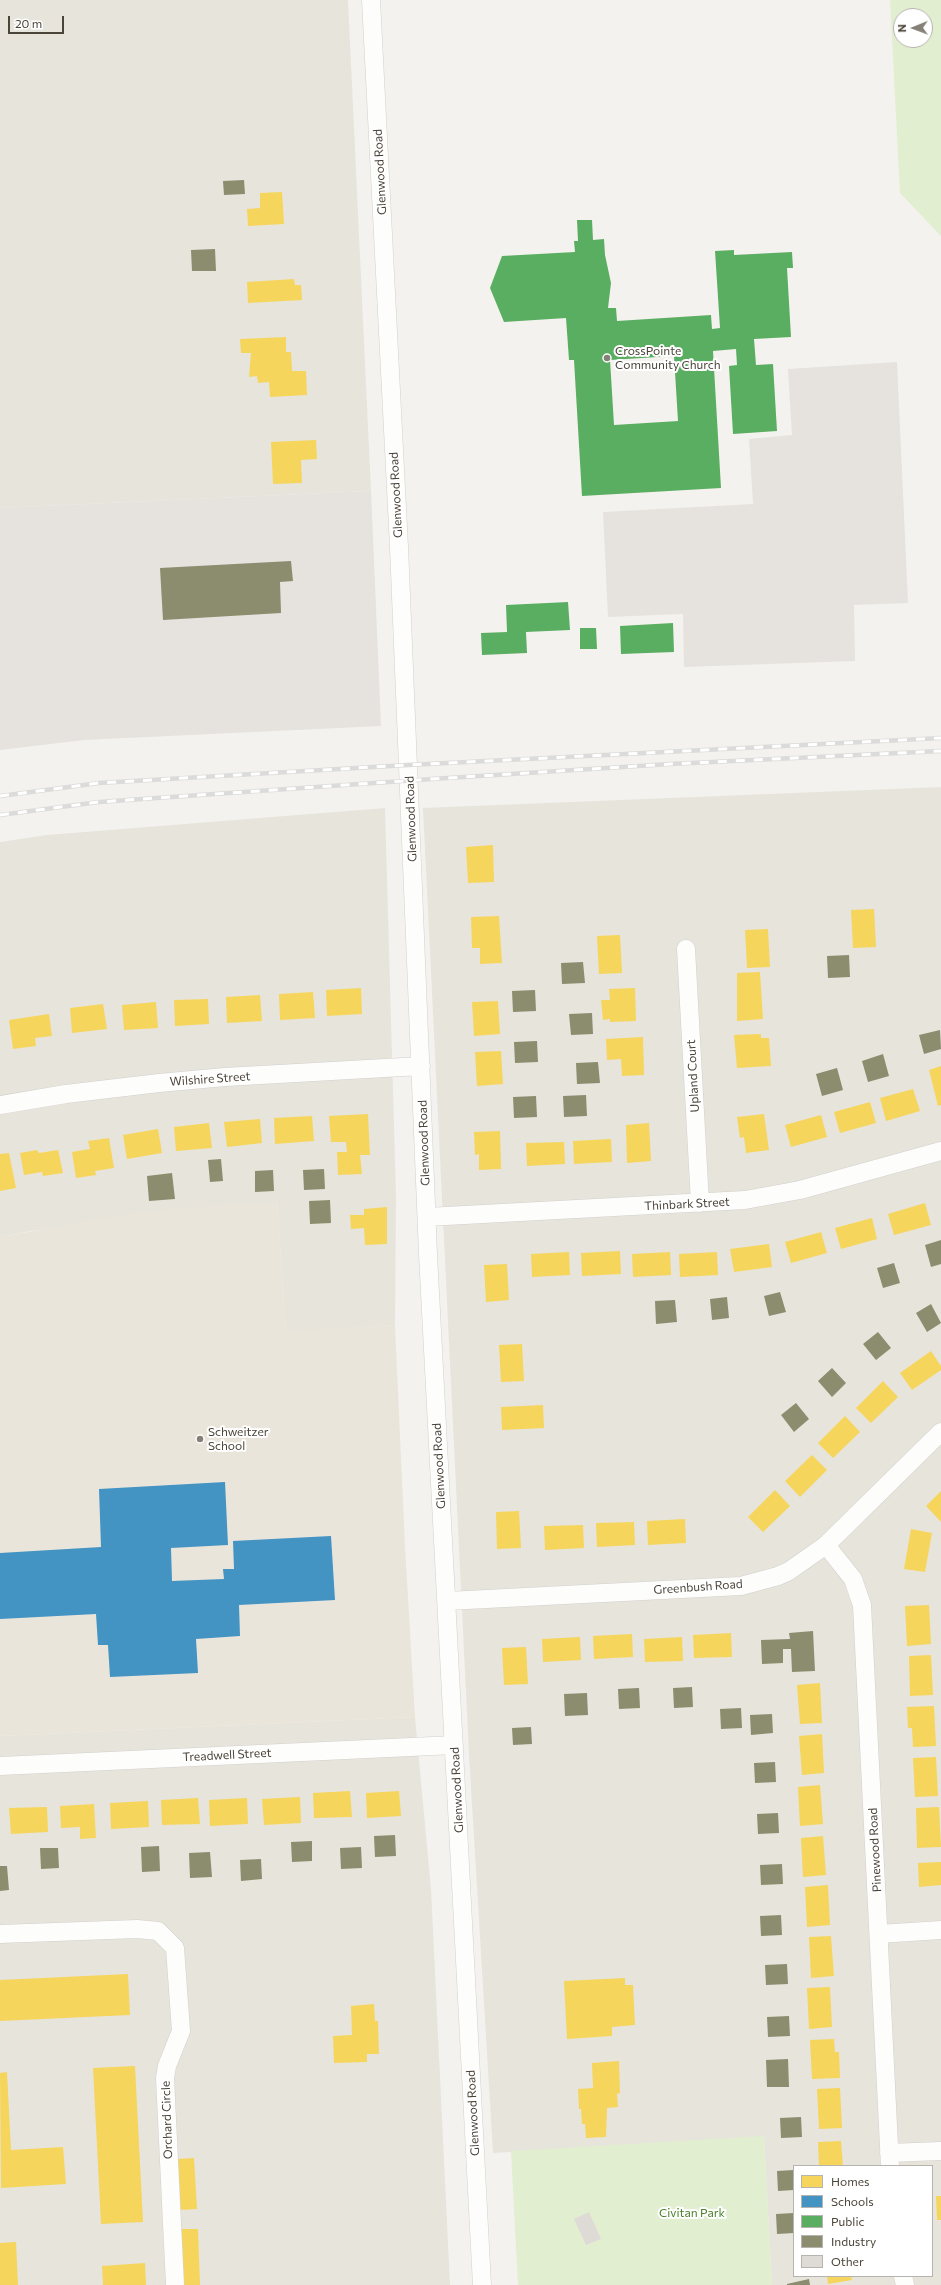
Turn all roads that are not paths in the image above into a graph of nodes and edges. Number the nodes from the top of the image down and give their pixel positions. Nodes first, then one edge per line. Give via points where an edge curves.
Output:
1 (371, 0) edge
2 (686, 949) dead end
3 (420, 1066) junction
4 (0, 1105) edge
5 (941, 1151) edge
6 (700, 1203) junction
7 (427, 1217) junction
8 (941, 1432) edge
9 (826, 1545) junction
10 (446, 1600) junction
11 (454, 1744) junction
12 (0, 1766) edge
13 (941, 1930) edge
14 (0, 1934) edge
15 (879, 1934) junction
16 (941, 2151) edge
17 (890, 2160) edge
18 (175, 2285) edge
19 (482, 2285) edge

1 - 3 street, Glenwood Road via 399,547
2 - 6 street, Upland Court
3 - 4 street, Wilshire Street via 166,1082
3 - 7 street, Glenwood Road
5 - 6 street, Thinbark Street via 774,1197
6 - 7 street, Thinbark Street
7 - 10 street, Glenwood Road
8 - 9 street, Greenbush Road
9 - 10 street, Greenbush Road via 788,1571 741,1586
9 - 15 street, Pinewood Road via 854,1579 862,1605
10 - 11 street, Glenwood Road
11 - 12 street, Treadwell Street
11 - 19 street, Glenwood Road
13 - 15 street
14 - 18 street, Orchard Circle via 137,1929 158,1931 175,1948 181,2031 165,2078
15 - 17 street, Pinewood Road
16 - 17 street

